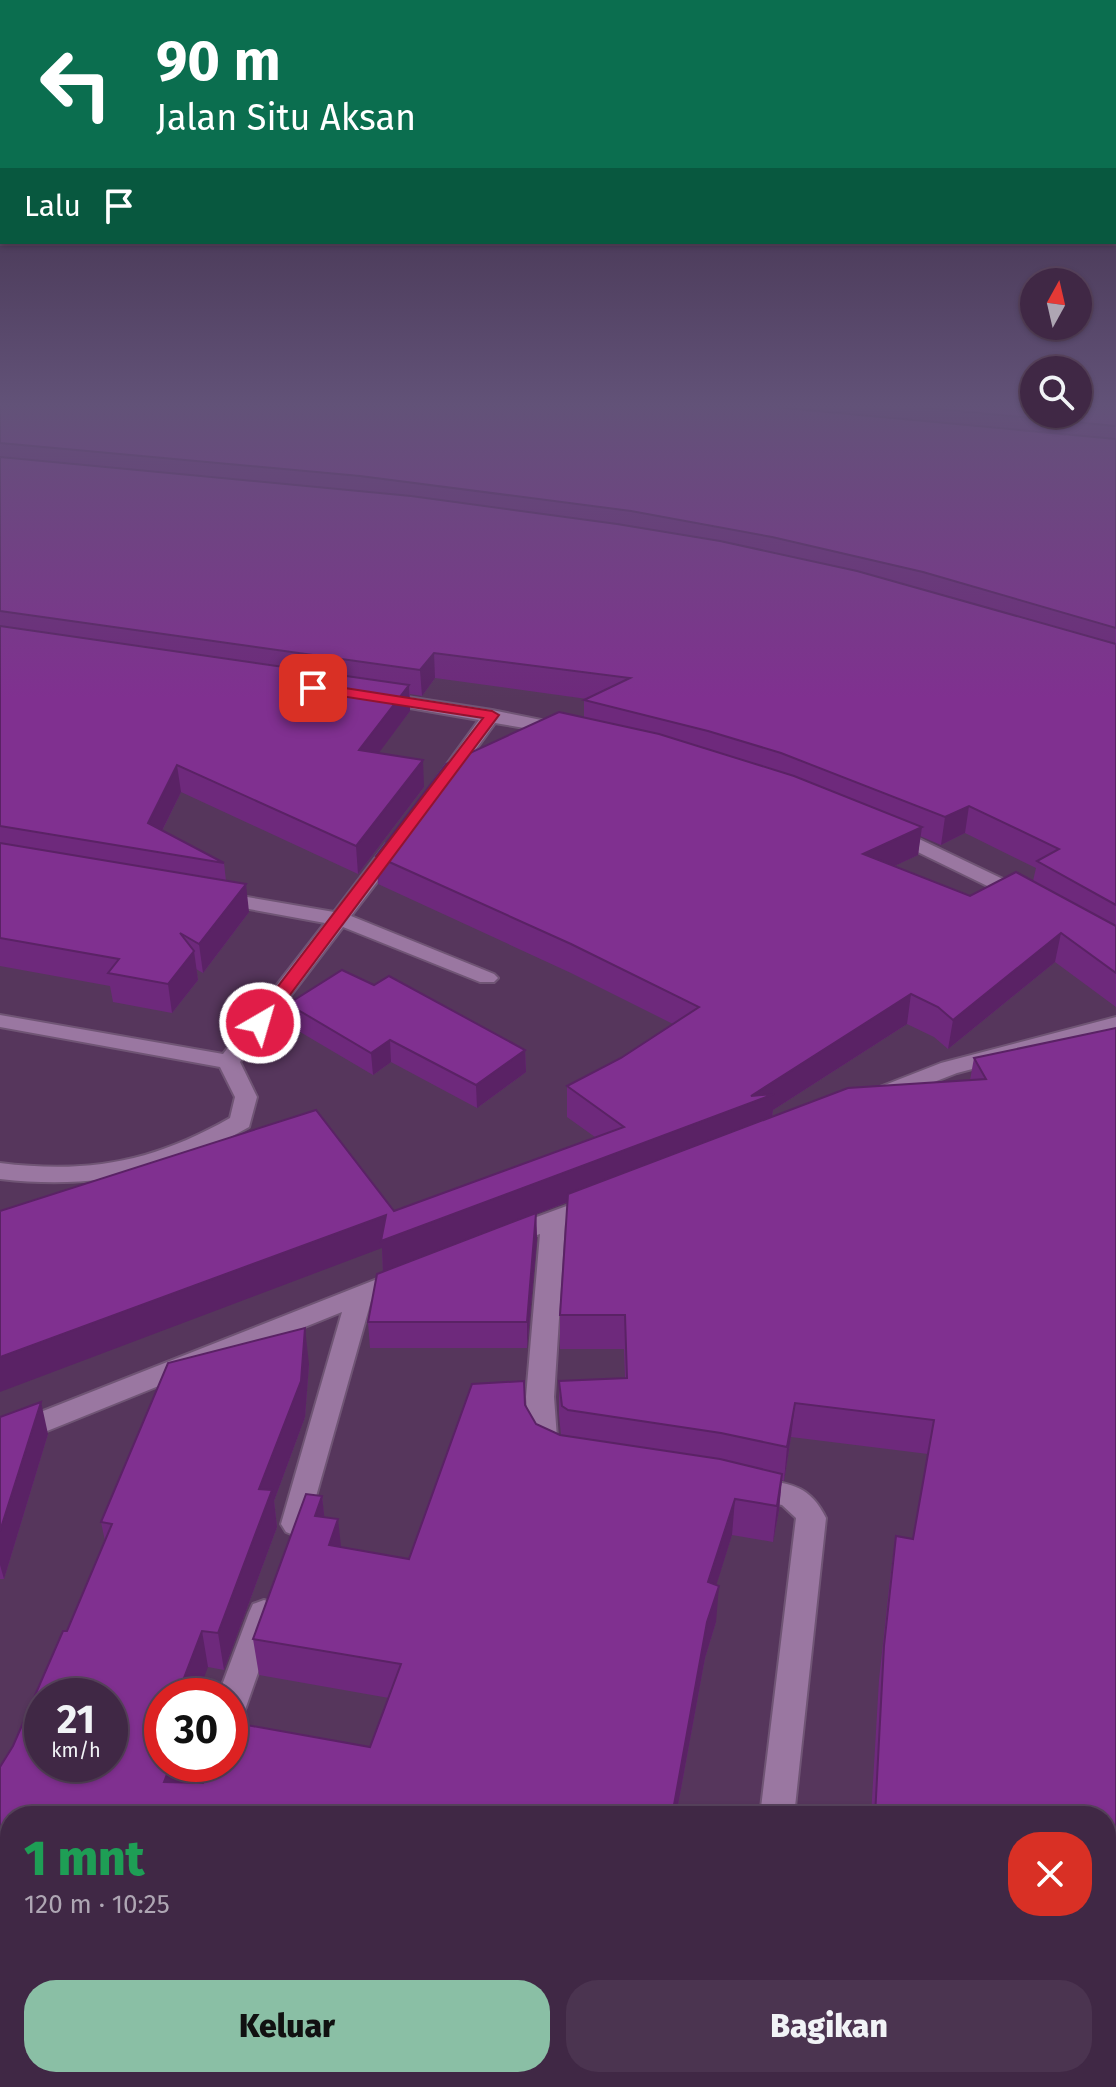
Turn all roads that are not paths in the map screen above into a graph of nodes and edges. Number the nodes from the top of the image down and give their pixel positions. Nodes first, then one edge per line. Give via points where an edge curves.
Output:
1 (368, 696) edge
2 (492, 715) junction
3 (580, 734) edge
4 (435, 792) edge
5 (871, 824) edge
6 (407, 830) edge
7 (201, 895) edge
8 (1039, 904) edge
9 (340, 919) junction
10 (487, 978) dead end
11 (0, 1021) edge
12 (1116, 1024) edge
13 (229, 1062) junction
14 (861, 1102) edge
15 (0, 1171) edge
16 (611, 1198) edge
17 (553, 1220) junction
18 (493, 1243) edge
19 (419, 1271) edge
20 (360, 1294) junction
21 (0, 1439) edge
22 (577, 1460) edge
23 (731, 1484) edge
24 (288, 1544) edge
25 (272, 1589) edge
26 (240, 1678) edge
27 (778, 1806) edge

1 - 2 street
2 - 3 street
2 - 4 street
5 - 8 street
6 - 9 street
7 - 9 street
9 - 10 street
9 - 13 street
11 - 13 street
12 - 14 street via 949,1068
13 - 15 street via 246,1097 241,1122 210,1141 123,1171 79,1178
16 - 17 street
17 - 18 street
17 - 22 street via 540,1397 543,1441 561,1457
19 - 20 street
20 - 21 street
20 - 24 street
23 - 27 street via 799,1498 811,1518
25 - 26 street

